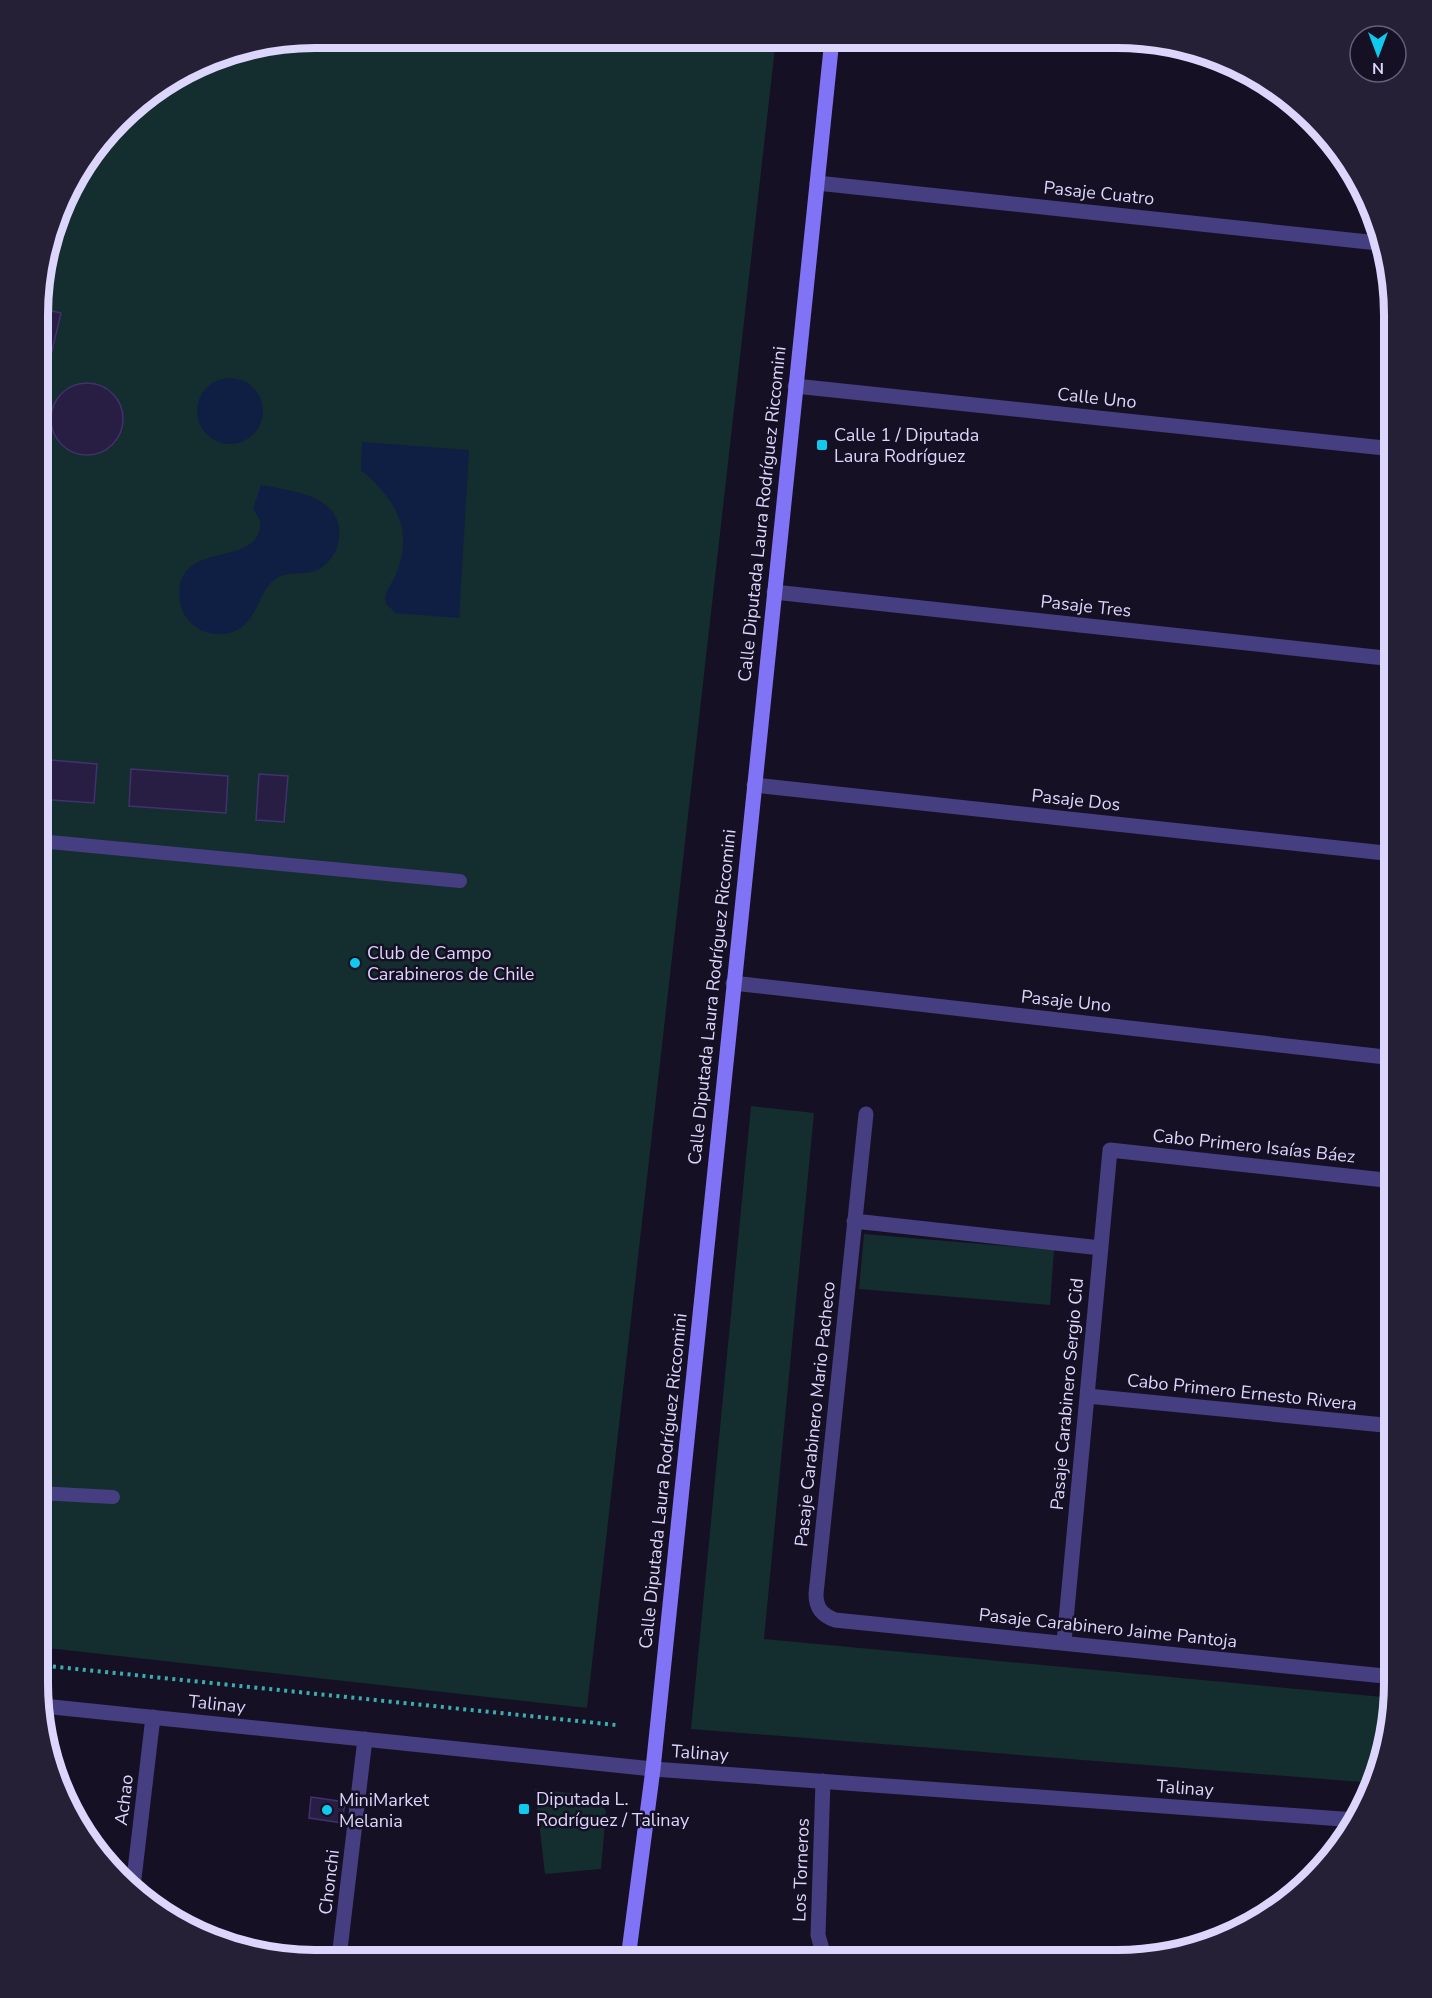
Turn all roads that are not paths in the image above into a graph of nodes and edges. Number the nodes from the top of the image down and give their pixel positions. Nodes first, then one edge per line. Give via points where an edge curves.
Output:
1 (831, 48) edge
2 (817, 183) junction
3 (1374, 243) edge
4 (795, 386) junction
5 (1384, 448) edge
6 (774, 592) junction
7 (1384, 658) edge
8 (754, 785) junction
9 (48, 842) edge
10 (1384, 853) edge
11 (460, 881) dead end
12 (733, 983) junction
13 (1384, 1057) edge
14 (866, 1114) dead end
15 (1110, 1150) joint
16 (1384, 1180) edge
17 (854, 1221) junction
18 (1101, 1248) junction
19 (1087, 1396) junction
20 (1384, 1425) edge
21 (48, 1494) edge
22 (113, 1497) dead end
23 (820, 1611) joint
24 (1064, 1642) junction
25 (1384, 1676) edge
26 (49, 1707) edge
27 (153, 1717) junction
28 (365, 1739) junction
29 (653, 1769) junction
30 (823, 1781) junction
31 (1346, 1819) edge
32 (134, 1879) edge
33 (340, 1950) edge
34 (629, 1950) edge
35 (822, 1950) edge

1 - 2 main road, Calle Diputada Laura Rodríguez Riccomini
2 - 3 street, Pasaje Cuatro
2 - 4 main road, Calle Diputada Laura Rodríguez Riccomini
4 - 5 street, Calle Uno
4 - 6 main road, Calle Diputada Laura Rodríguez Riccomini
6 - 7 street, Pasaje Tres
6 - 8 main road, Calle Diputada Laura Rodríguez Riccomini
8 - 10 street, Pasaje Dos
8 - 12 main road, Calle Diputada Laura Rodríguez Riccomini
9 - 11 lane
12 - 13 street, Pasaje Uno
12 - 29 main road, Calle Diputada Laura Rodríguez Riccomini
14 - 17 street, Pasaje Carabinero Mario Pacheco
15 - 16 street, Cabo Primero Isaías Báez
15 - 18 street, Pasaje Carabinero Sergio Cid
17 - 18 street
17 - 23 street, Pasaje Carabinero Mario Pacheco via 816,1593
18 - 19 street, Pasaje Carabinero Sergio Cid
19 - 20 street, Cabo Primero Ernesto Rivera
19 - 24 street, Pasaje Carabinero Sergio Cid
21 - 22 lane
23 - 24 street, Pasaje Carabinero Jaime Pantoja via 835,1620
24 - 25 street, Pasaje Carabinero Jaime Pantoja
26 - 27 street, Talinay
27 - 28 street, Talinay
27 - 32 street, Achao
28 - 29 street, Talinay
28 - 33 street, Chonchi
29 - 30 street, Talinay
29 - 34 main road, Calle Diputada Laura Rodríguez Riccomini
30 - 31 street, Talinay
30 - 35 street, Los Torneros via 818,1935

